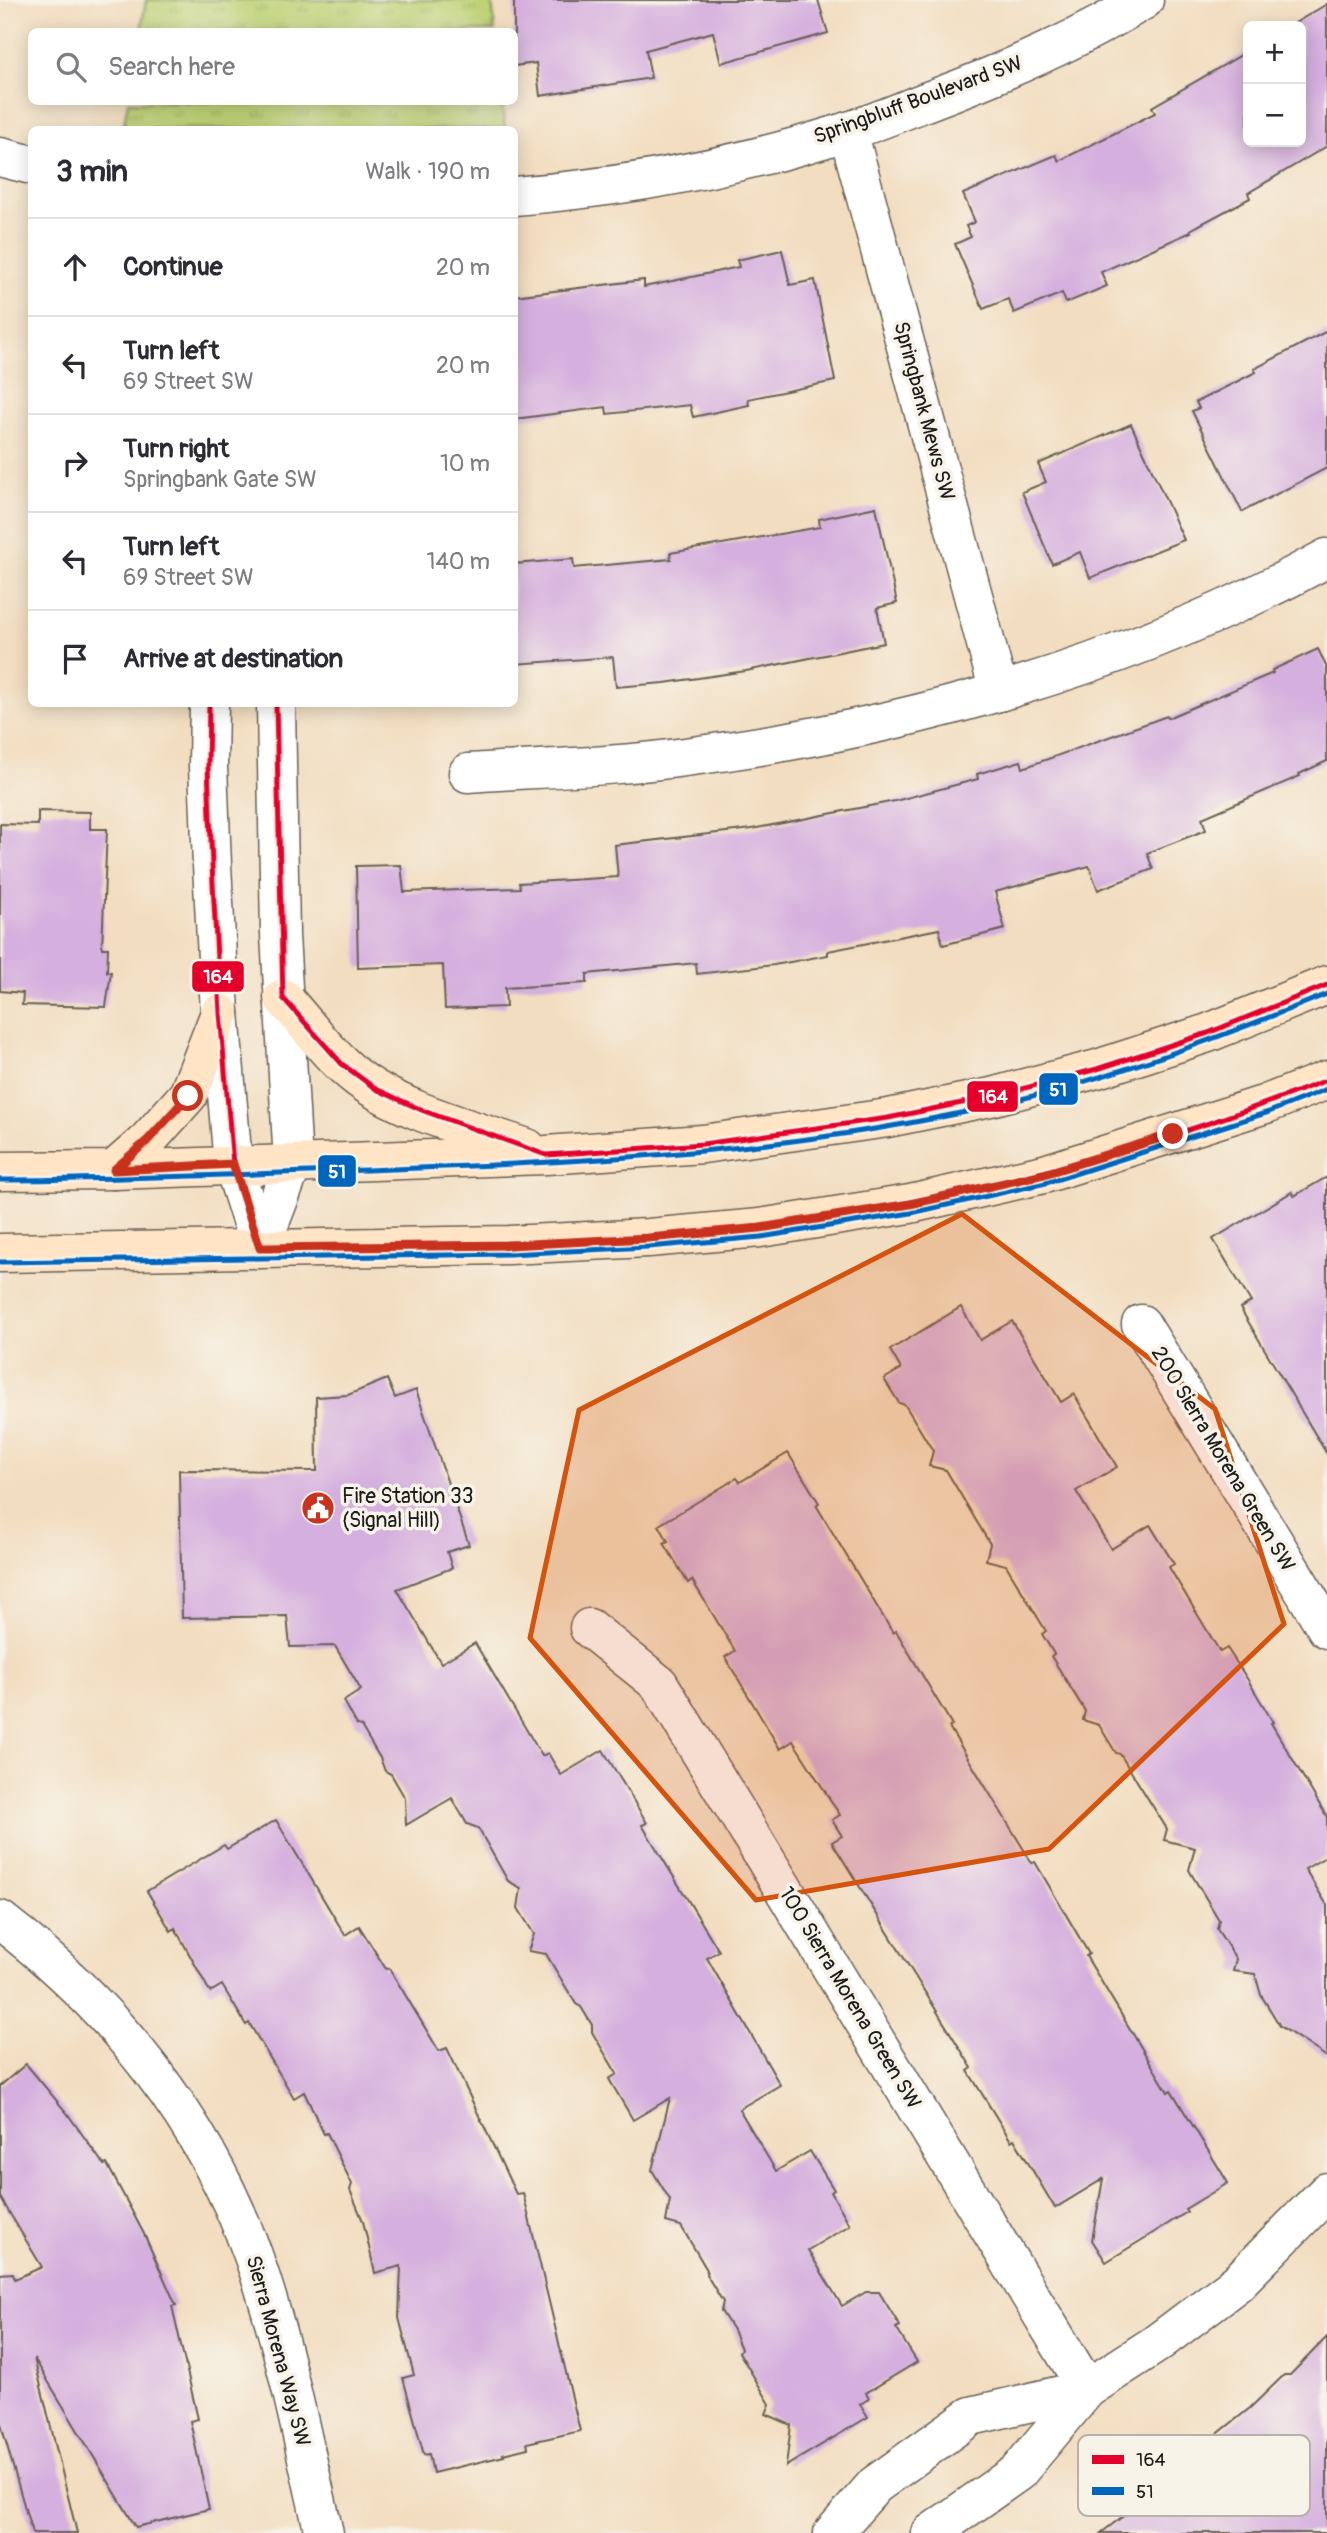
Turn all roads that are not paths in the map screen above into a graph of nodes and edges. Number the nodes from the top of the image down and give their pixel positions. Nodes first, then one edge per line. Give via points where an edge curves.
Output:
1 (1144, 0) edge
2 (848, 131) junction
3 (0, 157) edge
4 (28, 164) edge
5 (518, 196) edge
6 (1327, 558) edge
7 (999, 692) junction
8 (209, 707) edge
9 (276, 707) edge
10 (468, 773) dead end
11 (1327, 985) edge
12 (283, 998) junction
13 (220, 1013) junction
14 (1327, 1080) edge
15 (546, 1155) junction
16 (293, 1163) junction
17 (233, 1164) junction
18 (114, 1170) junction
19 (0, 1171) edge
20 (260, 1248) junction
21 (0, 1253) edge
22 (1141, 1324) dead end
23 (589, 1628) dead end
24 (1327, 1629) edge
25 (0, 1920) edge
26 (1327, 2192) edge
27 (1087, 2389) junction
28 (324, 2533) edge
29 (833, 2533) edge
30 (931, 2533) edge

1 - 2 street, Springbluff Boulevard SW via 996,75
2 - 5 street, Springbluff Boulevard SW via 717,166 578,191
2 - 7 street, Springbank Mews SW
3 - 4 street
6 - 7 street via 1168,633
7 - 10 street via 790,742 682,758
8 - 13 street
9 - 12 street
11 - 15 main road via 1208,1033 1097,1069 978,1100 888,1118 703,1144
12 - 15 main road via 342,1064 376,1089
12 - 16 street
13 - 17 street
13 - 18 main road via 188,1096
14 - 20 main road via 1233,1115 1044,1174 910,1204 774,1226 523,1244
15 - 16 main road
16 - 17 main road
16 - 20 street
17 - 18 main road
17 - 20 street
18 - 19 main road
20 - 21 main road
22 - 24 street, 200 Sierra Morena Green SW
23 - 27 street, 100 Sierra Morena Green SW via 659,1684
25 - 28 street, Sierra Morena Way SW via 74,1982 118,2028 195,2133 227,2192 273,2318
26 - 27 street via 1237,2283
27 - 29 street via 971,2416 875,2485
27 - 30 street via 1018,2472

